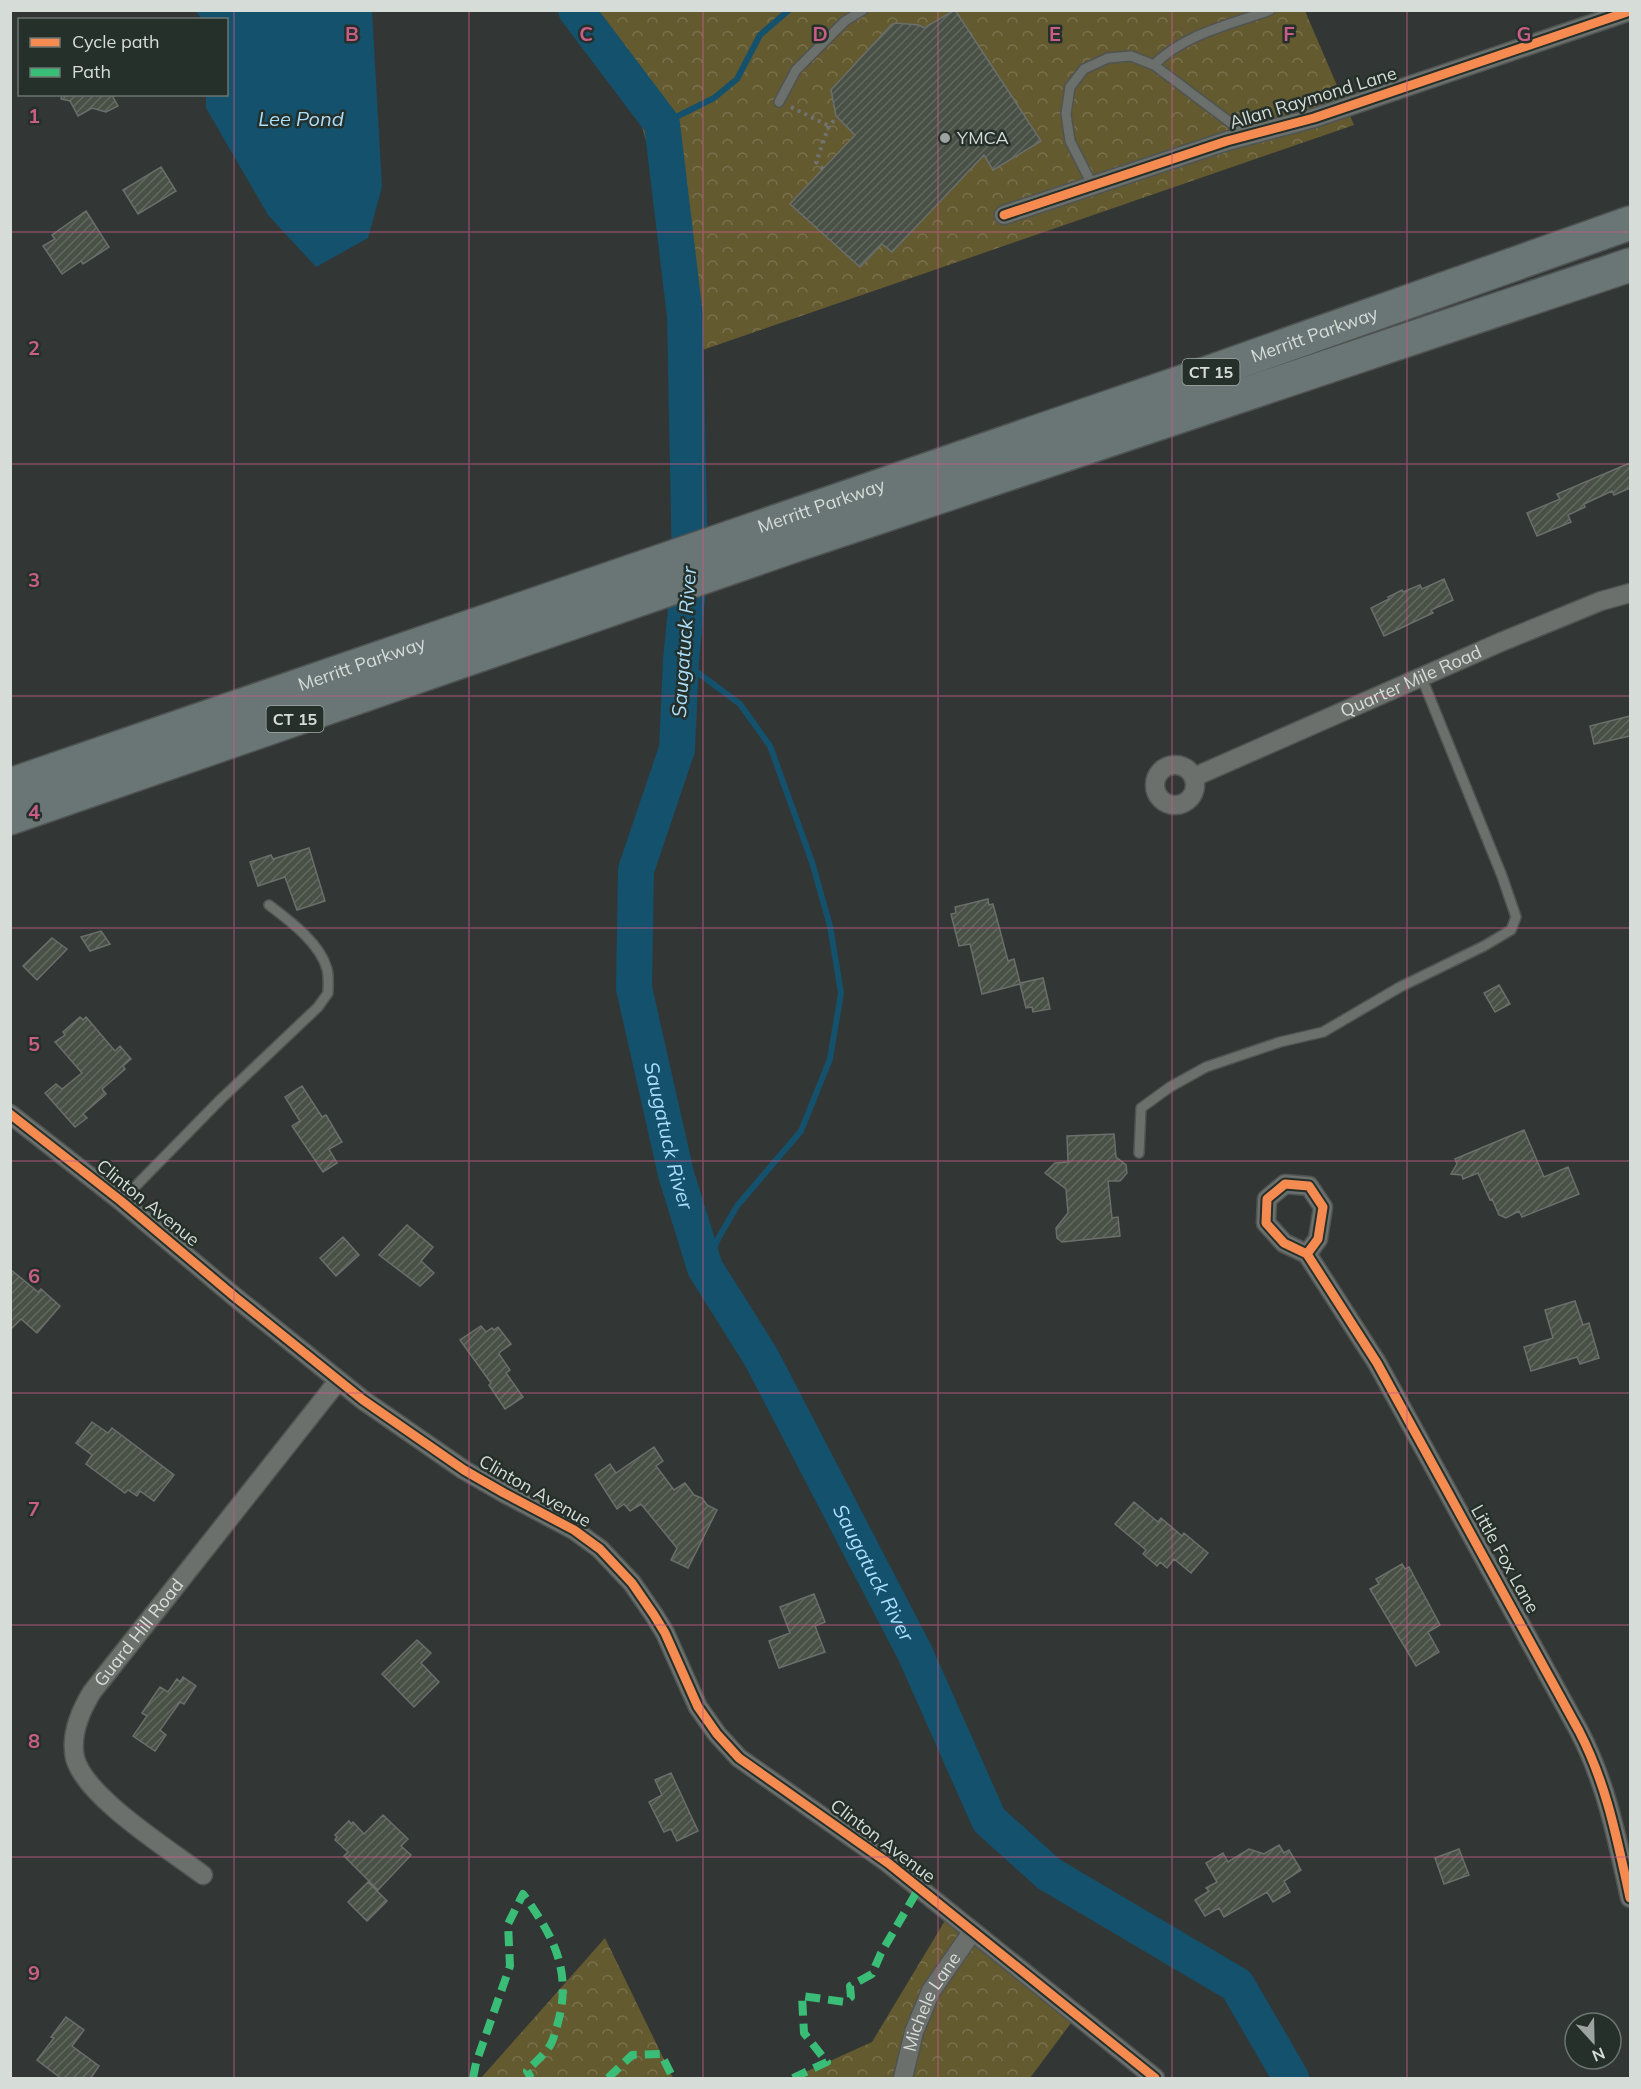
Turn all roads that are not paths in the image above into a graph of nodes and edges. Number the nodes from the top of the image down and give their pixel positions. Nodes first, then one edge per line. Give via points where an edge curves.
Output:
1 (863, 10) edge
2 (1270, 10) edge
3 (1630, 11) edge
4 (1154, 65) junction
5 (779, 102) road end
6 (1249, 137) junction
7 (1093, 186) junction
8 (1004, 215) dead end
9 (1630, 221) edge
10 (1630, 265) edge
11 (793, 531) junction
12 (1630, 593) edge
13 (574, 606) junction
14 (1421, 676) junction
15 (1194, 777) dead end
16 (10, 785) edge
17 (10, 818) edge
18 (269, 905) dead end
19 (10, 1114) edge
20 (1139, 1153) dead end
21 (121, 1201) junction
22 (1306, 1254) dead end
23 (338, 1381) junction
24 (203, 1875) dead end
25 (1630, 1898) edge
26 (972, 1932) junction
27 (903, 2079) edge
28 (1155, 2079) edge

1 - 5 lane via 845,21 796,70
2 - 4 lane via 1184,41
3 - 6 street, Allan Raymond Lane
4 - 6 lane
4 - 7 lane via 1131,56 1108,58 1084,69 1070,87 1066,114 1071,141
6 - 7 street, Allan Raymond Lane
7 - 8 street, Allan Raymond Lane
9 - 11 highway, Merritt Parkway / CT 15 via 1179,383
10 - 11 highway, Merritt Parkway / CT 15
11 - 13 highway, Merritt Parkway / CT 15
12 - 14 street, Quarter Mile Road via 1601,601
13 - 16 highway, Merritt Parkway / CT 15
13 - 17 highway, Merritt Parkway / CT 15
14 - 15 street, Quarter Mile Road
14 - 20 lane via 1502,876 1516,917 1511,930 1323,1032 1215,1064 1170,1087 1141,1108
18 - 21 lane via 315,946 327,969 328,993
19 - 21 street, Clinton Avenue
21 - 23 street, Clinton Avenue
22 - 25 street, Little Fox Lane via 1377,1363 1585,1741 1607,1797
23 - 24 street, Guard Hill Road via 92,1692 78,1723 75,1758 96,1790
23 - 26 street, Clinton Avenue via 464,1470 574,1530 600,1549 623,1572 654,1615 698,1707 728,1747 888,1863
26 - 27 street, Michele Lane via 931,1991 914,2032
26 - 28 street, Clinton Avenue

